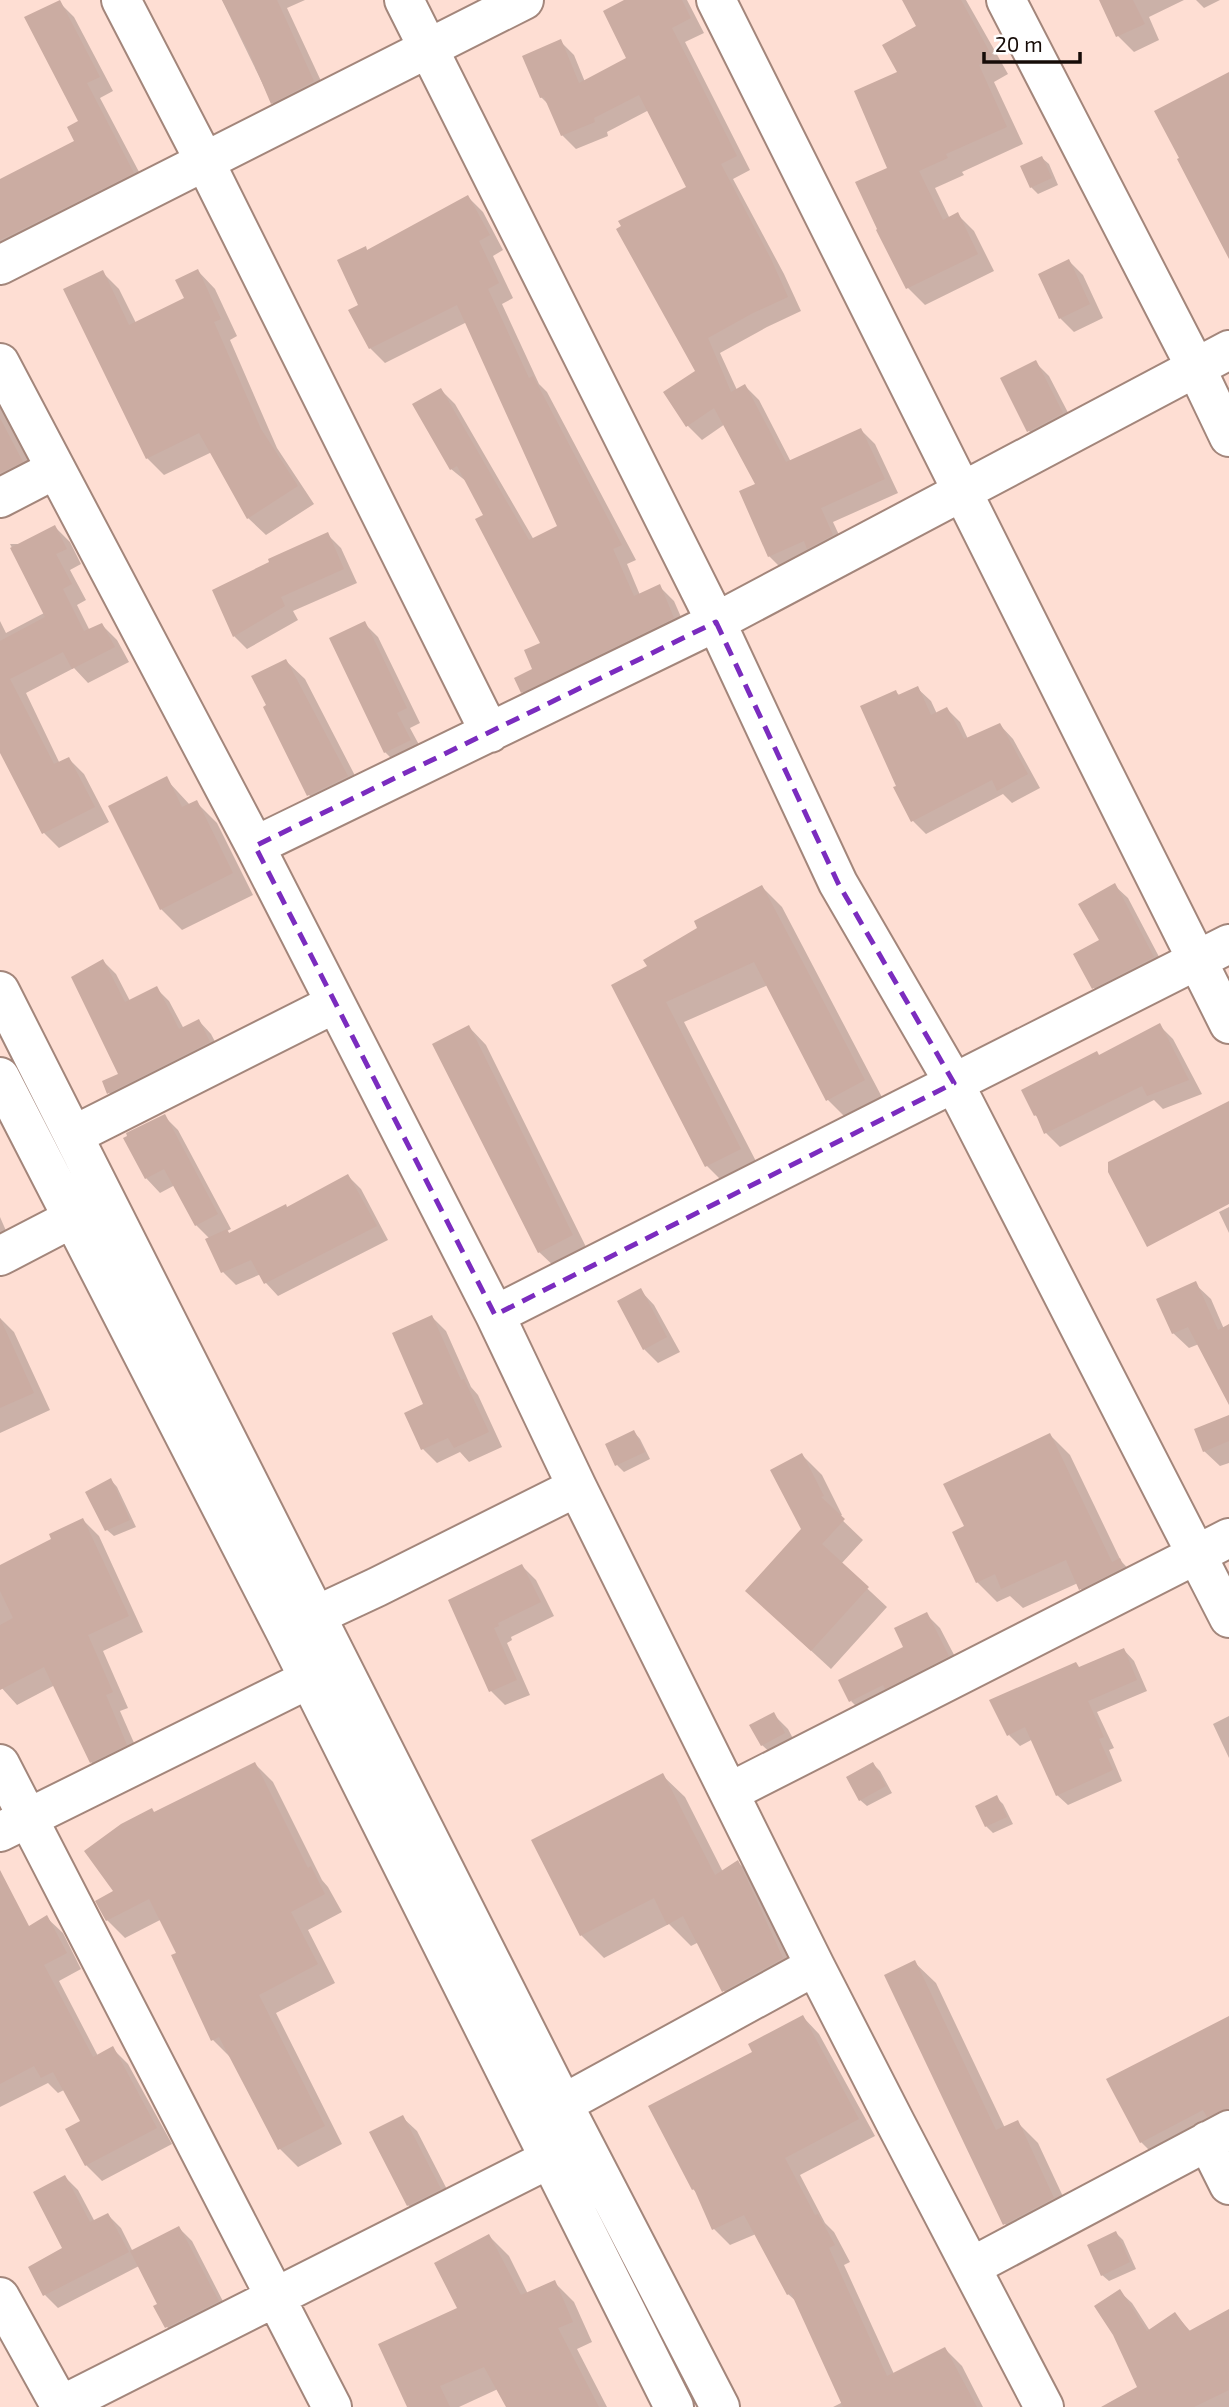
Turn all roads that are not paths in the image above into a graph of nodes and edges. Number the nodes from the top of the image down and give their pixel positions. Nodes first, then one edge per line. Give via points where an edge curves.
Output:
1 (121, 0) edge
2 (404, 0) edge
3 (523, 0) edge
4 (716, 0) edge
5 (1006, 0) edge
6 (428, 47) junction
7 (204, 160) junction
8 (0, 265) edge
9 (1229, 350) edge
10 (0, 363) edge
11 (1196, 368) junction
12 (1229, 437) edge
13 (56, 469) junction
14 (964, 491) junction
15 (0, 498) edge
16 (716, 622) junction
17 (490, 733) junction
18 (254, 846) junction
19 (1213, 953) edge
20 (0, 991) edge
21 (334, 1004) junction
22 (1229, 1024) edge
23 (0, 1077) edge
24 (954, 1083) junction
25 (74, 1135) junction
26 (71, 1219) junction
27 (0, 1256) edge
28 (495, 1315) junction
29 (577, 1487) junction
30 (1229, 1538) edge
31 (1196, 1555) junction
32 (317, 1615) junction
33 (1229, 1618) edge
34 (309, 1679) junction
35 (0, 1763) edge
36 (730, 1792) junction
37 (13, 1825) edge
38 (816, 1966) junction
39 (563, 2104) junction
40 (1218, 2136) edge
41 (549, 2159) junction
42 (1229, 2185) edge
43 (971, 2267) junction
44 (0, 2297) edge
45 (273, 2297) junction
46 (60, 2407) edge
47 (332, 2407) edge
48 (674, 2407) edge
49 (720, 2407) edge
50 (1044, 2407) edge

1 - 7 street
2 - 6 street
3 - 6 street
4 - 14 street
5 - 11 street
6 - 7 street
6 - 16 street
7 - 8 street
7 - 17 street
9 - 11 street
10 - 13 street
11 - 12 street
11 - 14 street
13 - 15 street
13 - 18 street
14 - 16 street
14 - 19 street
16 - 17 street
16 - 24 street via 838,883
17 - 18 street
18 - 21 street
19 - 22 street
19 - 24 street
20 - 25 street
21 - 25 street
21 - 28 street
23 - 26 street
24 - 28 street
24 - 31 street
25 - 32 street
26 - 27 street
26 - 34 street
28 - 29 street
29 - 32 street
29 - 36 street
30 - 31 street
31 - 33 street
31 - 36 street
32 - 39 street
34 - 37 street
34 - 41 street
35 - 37 street
36 - 38 street
37 - 45 street
38 - 39 street
38 - 43 street
39 - 49 street
40 - 42 street
40 - 43 street
41 - 45 street
41 - 48 street
43 - 50 street
44 - 46 street
45 - 46 street
45 - 47 street

